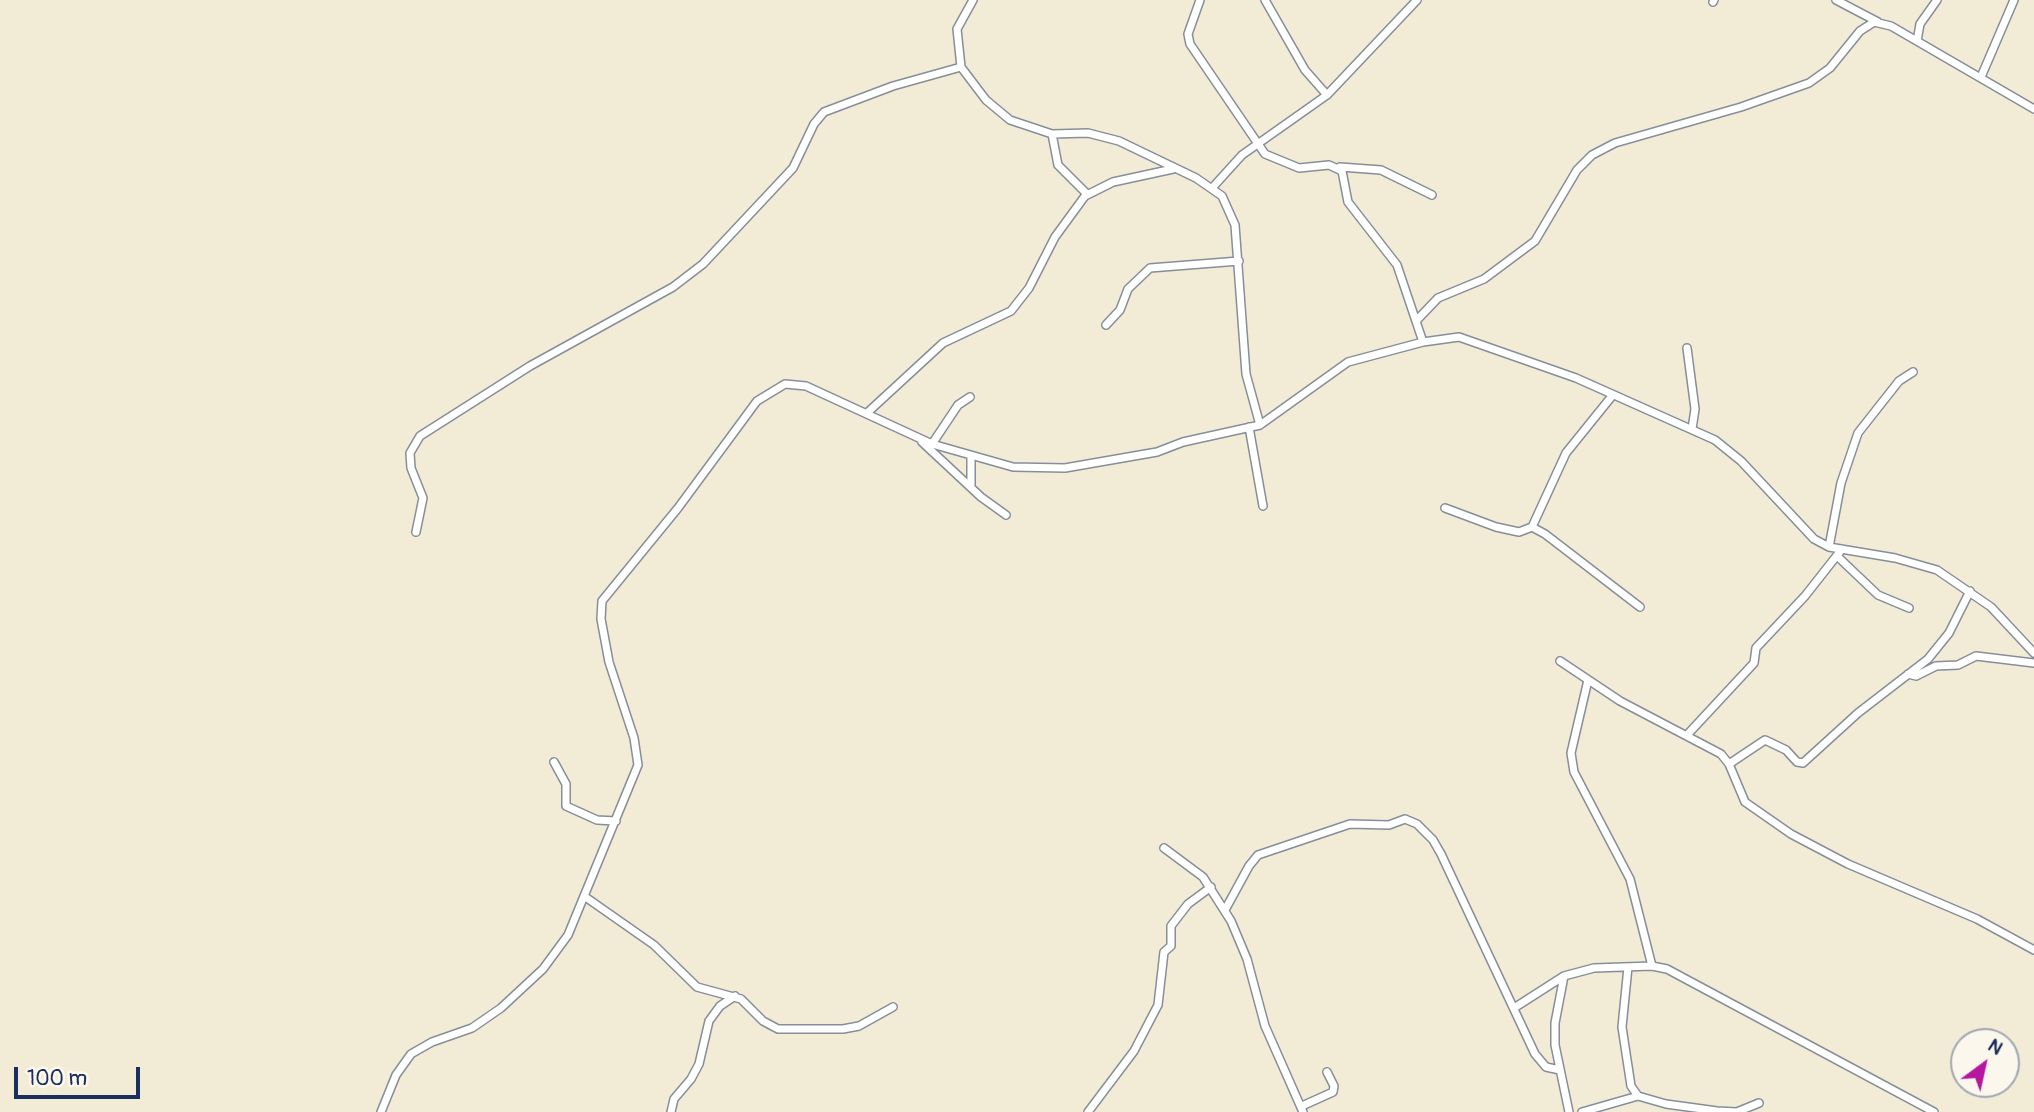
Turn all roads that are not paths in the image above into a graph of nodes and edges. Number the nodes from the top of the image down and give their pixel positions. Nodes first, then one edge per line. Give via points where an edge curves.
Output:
1 (973, 0) edge
2 (1200, 0) edge
3 (1265, 0) edge
4 (1417, 0) edge
5 (1836, 0) edge
6 (1937, 0) edge
7 (2014, 0) edge
8 (1878, 22) junction
9 (1917, 41) junction
10 (961, 67) junction
11 (1981, 77) junction
12 (1328, 95) junction
13 (2034, 109) edge
14 (1052, 134) junction
15 (1258, 145) junction
16 (1339, 167) junction
17 (1174, 169) junction
18 (1213, 187) junction
19 (1087, 194) junction
20 (1432, 195) dead end
21 (1239, 261) junction
22 (1416, 321) junction
23 (1106, 325) dead end
24 (1423, 342) junction
25 (1686, 348) dead end
26 (1913, 372) dead end
27 (1612, 396) junction
28 (970, 397) dead end
29 (867, 413) junction
30 (1260, 425) junction
31 (1249, 427) junction
32 (1692, 429) junction
33 (919, 439) junction
34 (932, 444) junction
35 (971, 456) junction
36 (971, 485) junction
37 (1263, 506) dead end
38 (1445, 508) dead end
39 (1006, 515) dead end
40 (1532, 527) junction
41 (416, 532) dead end
42 (1829, 547) junction
43 (1839, 553) junction
44 (1970, 591) junction
45 (1640, 607) dead end
46 (1909, 608) dead end
47 (2034, 653) edge
48 (1560, 661) dead end
49 (2034, 663) edge
50 (1908, 674) junction
51 (1588, 680) junction
52 (1687, 735) junction
53 (554, 762) dead end
54 (1729, 764) junction
55 (616, 821) junction
56 (1164, 848) dead end
57 (1211, 887) junction
58 (584, 896) junction
59 (1225, 910) junction
60 (2034, 950) edge
61 (1651, 966) junction
62 (1628, 967) junction
63 (1564, 976) junction
64 (735, 996) junction
65 (894, 1007) dead end
66 (1514, 1008) junction
67 (1560, 1070) junction
68 (1327, 1072) dead end
69 (1638, 1096) junction
70 (1759, 1103) dead end
71 (1302, 1109) edge
72 (1609, 1109) edge
73 (381, 1112) edge
74 (671, 1112) edge
75 (1088, 1112) edge
76 (1569, 1112) edge
77 (1582, 1112) edge
78 (1934, 1112) edge

1 - 10 street via 957,29
2 - 15 street via 1188,40
3 - 12 street via 1305,69
4 - 12 street
5 - 8 street
6 - 9 street via 1923,20
7 - 11 street
8 - 9 street
8 - 22 street via 1865,27 1830,68 1809,83 1615,143 1592,155 1577,170 1535,241 1484,279 1438,298
9 - 11 street
10 - 14 street via 986,100 1010,120
10 - 41 street via 824,112 793,168 703,264 673,287 530,366 420,436 410,453 423,499
11 - 13 street
12 - 15 street via 1270,132
14 - 17 street via 1088,134 1119,141
14 - 19 street via 1058,164
15 - 16 street via 1265,154 1293,166
15 - 18 street via 1236,159
16 - 20 street via 1381,170
16 - 22 street via 1350,206 1393,257
17 - 18 street
17 - 19 street via 1113,182
18 - 21 street via 1232,213
19 - 29 street via 1011,311 943,342
21 - 23 street via 1150,268 1128,289 1120,310
21 - 30 street via 1246,374
22 - 24 street
24 - 27 street via 1459,337 1576,378
24 - 30 street via 1348,362
25 - 32 street via 1695,409
26 - 42 street via 1858,433 1850,450
27 - 32 street
27 - 40 street via 1566,453
28 - 34 street via 958,405
29 - 33 street
29 - 55 street via 795,383 775,388 750,410 678,508 606,593 601,608 604,639 638,756
30 - 31 street
31 - 35 street via 1157,452 1065,468 1013,467
31 - 37 street
32 - 42 street via 1741,461 1801,529
33 - 34 street
33 - 36 street
34 - 35 street
35 - 36 street
36 - 39 street
38 - 40 street via 1518,532
40 - 45 street
42 - 43 street
43 - 44 street via 1895,558 1937,570
43 - 46 street via 1878,595
43 - 52 street via 1756,648 1755,663
44 - 47 street
44 - 50 street via 1938,648
48 - 51 street
49 - 50 street via 1976,656 1958,665
50 - 54 street via 1803,763 1765,740
51 - 52 street
51 - 61 street via 1571,753 1574,772 1630,879
52 - 54 street via 1721,754
53 - 55 street via 566,784 566,806 590,818
54 - 60 street via 1745,802 1791,834
55 - 58 street
56 - 57 street via 1195,869
57 - 59 street
57 - 75 street via 1188,904 1171,926 1160,1000 1134,1051
58 - 64 street via 654,945 697,986
58 - 73 street via 568,935 543,969 486,1020 411,1054 396,1075
59 - 66 street via 1258,855 1350,824 1389,825 1405,819 1433,839
59 - 71 street via 1247,959 1265,1026
61 - 62 street
61 - 78 street via 1667,969
62 - 63 street via 1594,968
62 - 69 street via 1622,1027 1631,1086
63 - 66 street
63 - 67 street via 1555,1023
64 - 65 street via 763,1021 786,1031 859,1026
64 - 74 street via 709,1021 699,1064 674,1099
66 - 67 street via 1541,1063
67 - 76 street
68 - 71 street via 1333,1092
69 - 70 street via 1717,1111 1737,1112
69 - 72 street
72 - 77 street

